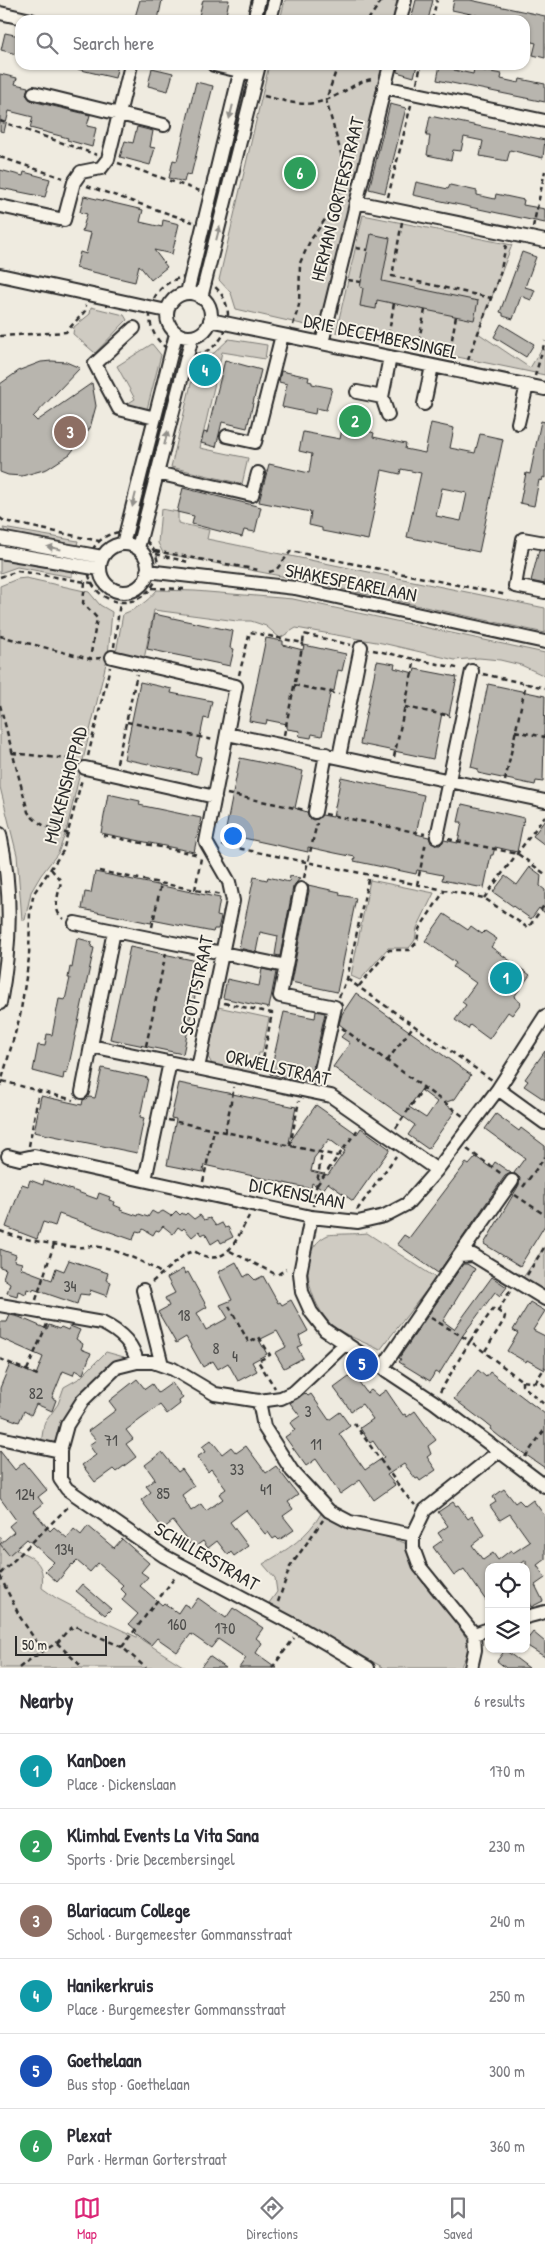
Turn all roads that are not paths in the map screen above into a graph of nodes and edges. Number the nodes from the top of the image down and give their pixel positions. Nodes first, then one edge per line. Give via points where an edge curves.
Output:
1 (258, 0) edge
2 (275, 0) edge
3 (405, 0) edge
4 (0, 12) edge
5 (255, 15) edge
6 (271, 15) edge
7 (401, 15) edge
8 (15, 16) edge
9 (130, 70) edge
10 (242, 70) edge
11 (257, 70) edge
12 (389, 70) edge
13 (385, 85) junction
14 (34, 93) dead end
15 (119, 114) junction
16 (545, 121) edge
17 (164, 125) dead end
18 (213, 186) junction
19 (228, 189) junction
20 (357, 198) junction
21 (0, 206) edge
22 (545, 241) edge
23 (0, 275) edge
24 (187, 293) junction
25 (201, 298) junction
26 (167, 311) junction
27 (210, 320) junction
28 (134, 328) dead end
29 (176, 334) junction
30 (285, 335) junction
31 (192, 337) junction
32 (322, 343) junction
33 (387, 357) junction
34 (432, 366) junction
35 (529, 386) junction
36 (545, 389) edge
37 (357, 392) dead end
38 (382, 397) junction
39 (424, 404) dead end
40 (388, 415) dead end
41 (155, 418) junction
42 (518, 422) dead end
43 (227, 436) dead end
44 (157, 473) junction
45 (258, 473) dead end
46 (0, 538) edge
47 (545, 543) edge
48 (123, 544) junction
49 (138, 548) junction
50 (0, 552) edge
51 (101, 563) junction
52 (147, 571) junction
53 (545, 592) edge
54 (545, 642) edge
55 (361, 647) dead end
56 (112, 657) road end
57 (472, 671) dead end
58 (226, 738) junction
59 (332, 756) junction
60 (85, 768) road end
61 (449, 780) junction
62 (215, 794) junction
63 (545, 801) edge
64 (317, 812) road end
65 (0, 834) edge
66 (436, 837) road end
67 (301, 889) road end
68 (75, 923) road end
69 (114, 931) junction
70 (221, 953) junction
71 (286, 966) junction
72 (0, 1003) edge
73 (545, 1016) edge
74 (91, 1046) junction
75 (170, 1062) junction
76 (198, 1068) junction
77 (321, 1070) dead end
78 (499, 1087) junction
79 (82, 1092) road end
80 (545, 1122) edge
81 (8, 1156) dead end
82 (437, 1170) junction
83 (145, 1180) junction
84 (512, 1189) road end
85 (311, 1217) junction
86 (459, 1256) junction
87 (144, 1290) road end
88 (545, 1298) edge
89 (0, 1305) edge
90 (346, 1343) junction
91 (137, 1362) junction
92 (162, 1365) junction
93 (383, 1367) junction
94 (259, 1401) junction
95 (0, 1438) edge
96 (60, 1452) junction
97 (498, 1452) junction
98 (545, 1486) edge
99 (413, 1534) junction
100 (545, 1612) edge
101 (530, 1616) edge
102 (485, 1630) edge
103 (474, 1634) junction
104 (368, 1668) edge
105 (471, 1668) edge

1 - 5 street
2 - 6 street
3 - 7 street
4 - 8 street
9 - 15 street
10 -> 18 street
11 - 19 street
12 - 13 street, HERMAN GORTERSTRAAT
13 - 16 street
13 - 20 street, HERMAN GORTERSTRAAT
14 - 15 street
15 - 17 street
15 - 21 street via 108,159 101,168 81,172 74,182 64,220
18 - 19 street
18 - 24 street
25 -> 19 street
20 - 22 street via 385,208
20 - 32 street, HERMAN GORTERSTRAAT
23 - 26 street
24 - 25 street
24 - 26 street via 176,298
25 - 27 street via 209,308
26 - 29 street via 168,324
27 - 30 street, DRIE DECEMBERSINGEL
27 - 31 street via 204,332
28 - 41 street via 95,364 119,409
29 - 31 street
29 - 41 street
30 - 32 street, DRIE DECEMBERSINGEL
30 - 43 street via 255,442
44 -> 31 street
32 - 33 street, DRIE DECEMBERSINGEL
33 - 34 street, DRIE DECEMBERSINGEL
33 - 38 street
34 - 35 street, DRIE DECEMBERSINGEL
34 - 39 street
35 - 36 street, DRIE DECEMBERSINGEL
35 - 42 street
37 - 38 street
38 - 40 street
41 -> 48 street
44 - 45 street via 252,495
44 - 49 street
51 -> 46 street
47 - 53 street via 522,539 515,586
48 - 49 street
48 - 51 street via 111,548
49 - 52 street via 146,558
50 - 51 street
51 - 52 street via 104,582 123,592 142,583
52 - 54 street, SHAKESPEARELAAN via 294,588
55 - 59 street via 351,696
56 - 58 street via 236,686
57 - 61 street
58 - 59 street
58 - 62 street
59 - 61 street
59 - 64 street
60 - 62 street
61 - 63 street
61 - 66 street
62 - 70 street, SCOTTSTRAAT via 206,842 230,882 232,897
65 - 72 street via 6,862 9,911 7,958
67 - 71 street
68 - 69 street
69 - 70 street
69 - 74 street
70 - 71 street
70 - 76 street, SCOTTSTRAAT
71 - 77 street via 280,996 335,1007
73 - 78 street, DICKENSLAAN
74 - 75 street, ORWELLSTRAAT
74 - 79 street
75 - 76 street, ORWELLSTRAAT
75 - 83 street
76 - 82 street, ORWELLSTRAAT via 332,1096
78 - 80 street
78 - 82 street, DICKENSLAAN
81 - 83 street, DICKENSLAAN via 20,1159 34,1156
82 - 85 street, DICKENSLAAN via 407,1204 384,1216 358,1222
83 - 85 street, DICKENSLAAN
84 - 86 street
85 - 90 street via 300,1272 302,1292 311,1312 325,1330
86 - 88 street via 473,1255
86 - 93 street
87 - 92 street
89 - 91 street via 102,1323 117,1330 135,1350
90 - 93 street
90 - 94 street, SCHILLERSTRAAT via 294,1392 281,1398
91 - 92 street, SCHILLERSTRAAT
91 - 96 street, SCHILLERSTRAAT via 117,1367 83,1400 67,1425
92 - 94 street, SCHILLERSTRAAT via 215,1394
93 - 97 street
94 - 99 street via 264,1426 292,1471 329,1511 350,1522
95 - 96 street
96 - 104 street, SCHILLERSTRAAT via 60,1479 78,1497 164,1556
97 - 98 street
97 - 99 street via 425,1510
99 - 103 street via 413,1548 420,1567
100 - 101 street
102 - 103 street
103 - 105 street

